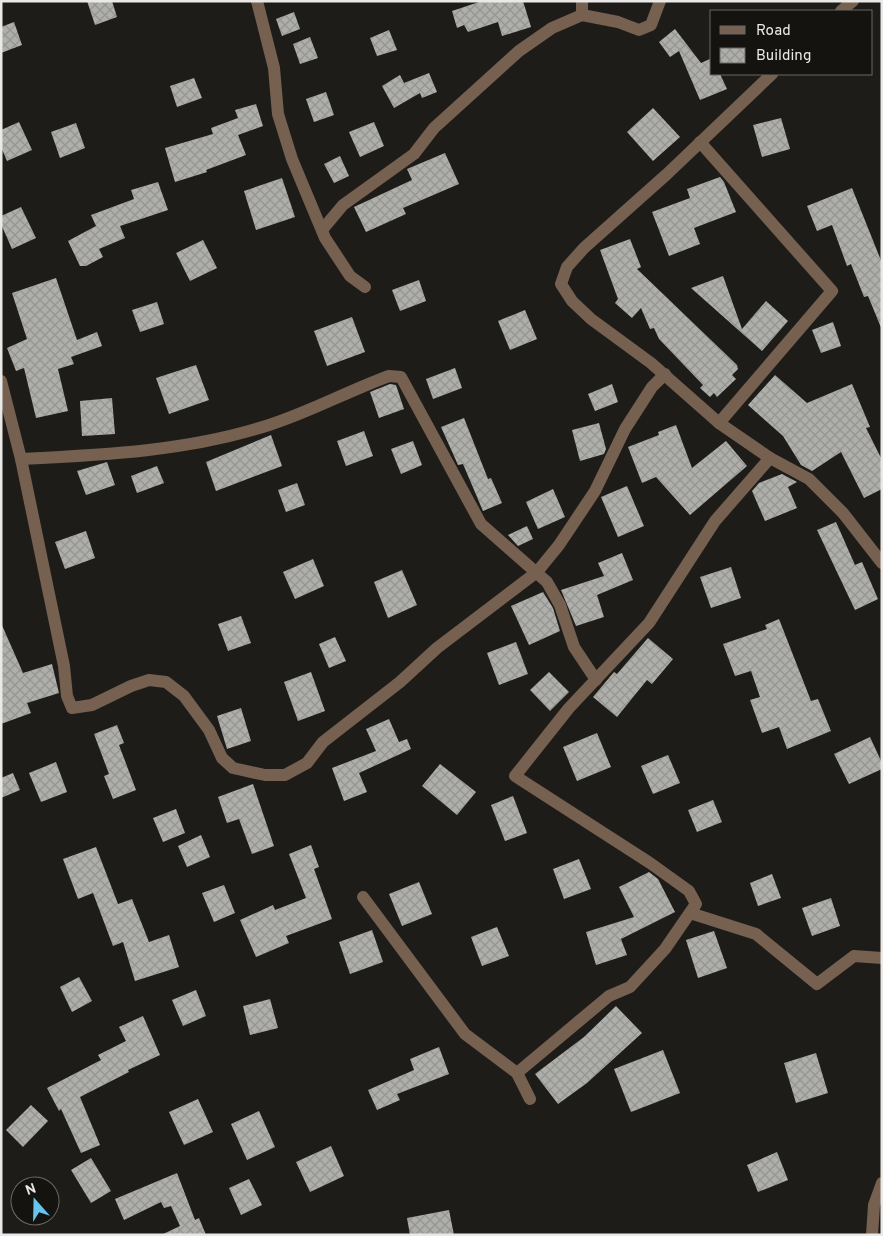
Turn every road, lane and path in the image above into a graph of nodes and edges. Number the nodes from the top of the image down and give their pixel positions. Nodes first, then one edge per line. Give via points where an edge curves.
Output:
1 (257, 1) edge
2 (582, 1) edge
3 (660, 1) edge
4 (854, 1) edge
5 (842, 10) edge
6 (582, 15) junction
7 (771, 75) edge
8 (700, 142) junction
9 (322, 230) junction
10 (366, 287) dead end
11 (664, 374) junction
12 (1, 381) edge
13 (719, 423) junction
14 (770, 458) junction
15 (21, 459) junction
16 (882, 563) edge
17 (537, 572) junction
18 (596, 680) junction
19 (363, 897) dead end
20 (690, 913) junction
21 (882, 958) edge
22 (517, 1073) junction
23 (530, 1099) dead end
24 (882, 1183) edge
25 (872, 1235) edge

1 - 9 street via 274,68 278,114 292,159
2 - 6 street
3 - 6 street via 651,25 639,30
4 - 5 street
6 - 9 street via 552,28 518,51 434,128 414,154 343,205
7 - 8 street
8 - 11 street via 584,248 566,267 561,284 572,301 591,319
8 - 13 street via 832,291
9 - 10 street via 350,276
11 - 13 street
11 - 17 street via 626,429 591,498
12 - 15 street
13 - 14 street
14 - 16 street via 809,479 843,513
14 - 18 street via 715,521 649,623
15 - 17 street via 88,456 206,443 269,425 389,376 401,377 481,524
15 - 17 street via 72,708 92,705 149,680 166,682 184,696 209,730 222,758 233,768 265,775 285,775 307,763 323,742 400,682 437,648
17 - 18 street via 560,605 574,647
18 - 20 street via 514,776 606,833 689,891 696,904
19 - 22 street via 465,1034
20 - 21 street via 756,934 817,984 854,956
20 - 22 street via 665,949 630,988 609,996
22 - 23 street
24 - 25 street via 874,1205

